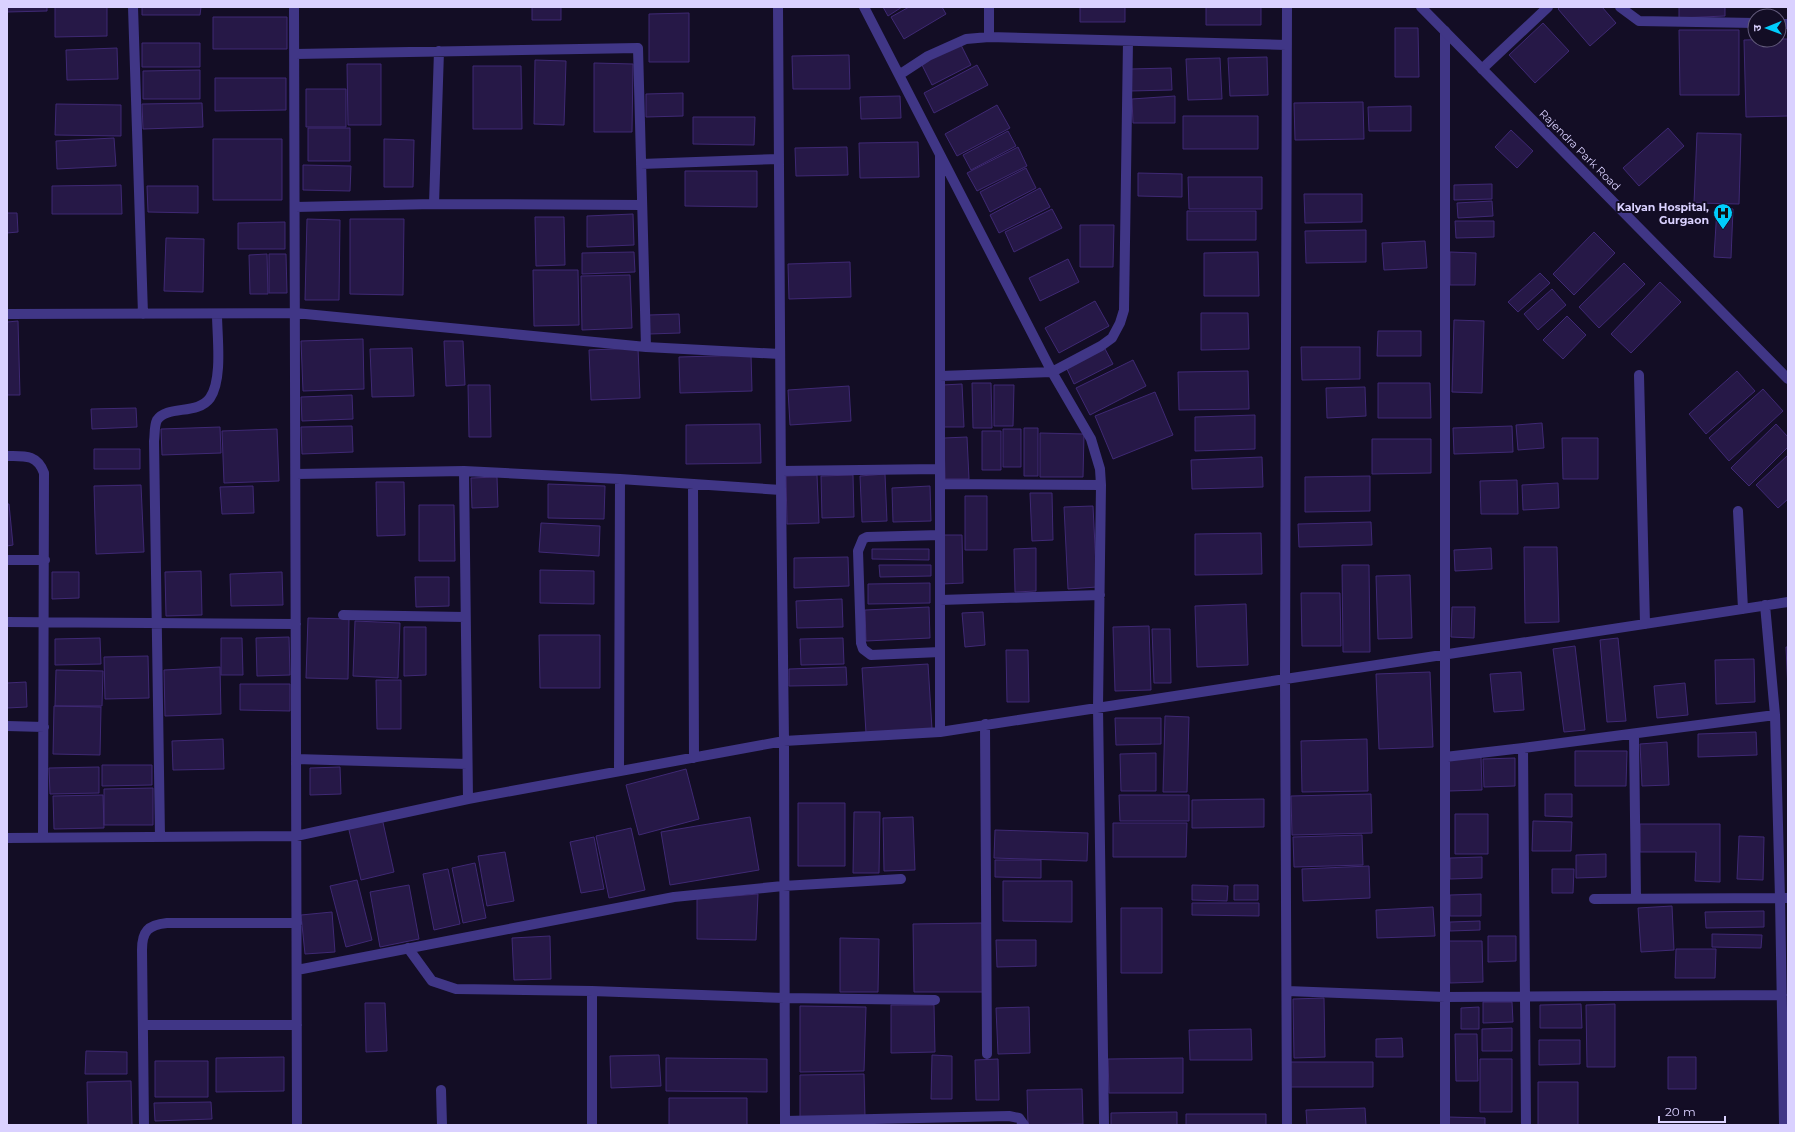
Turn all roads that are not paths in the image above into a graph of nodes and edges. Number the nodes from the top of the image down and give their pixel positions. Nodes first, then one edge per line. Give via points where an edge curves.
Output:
1 (133, 7) edge
2 (294, 7) edge
3 (778, 7) edge
4 (864, 7) edge
5 (989, 7) edge
6 (1287, 7) edge
7 (1421, 7) edge
8 (1548, 7) edge
9 (1620, 7) edge
10 (1747, 23) edge
11 (1445, 31) junction
12 (990, 37) junction
13 (1128, 41) junction
14 (1286, 45) junction
15 (439, 50) junction
16 (294, 54) junction
17 (1482, 69) junction
18 (899, 75) junction
19 (940, 153) junction
20 (779, 159) junction
21 (641, 164) junction
22 (434, 204) junction
23 (642, 205) junction
24 (295, 207) junction
25 (295, 313) junction
26 (7, 314) edge
27 (143, 314) junction
28 (217, 314) junction
29 (646, 347) junction
30 (780, 354) junction
31 (1052, 372) junction
32 (1639, 375) dead end
33 (940, 376) junction
34 (1788, 379) edge
35 (7, 456) edge
36 (940, 469) junction
37 (781, 471) junction
38 (464, 472) junction
39 (296, 474) junction
40 (620, 479) junction
41 (693, 484) junction
42 (940, 484) junction
43 (1101, 485) junction
44 (781, 490) junction
45 (1738, 511) dead end
46 (940, 535) junction
47 (7, 560) edge
48 (45, 560) junction
49 (1100, 595) junction
50 (940, 600) junction
51 (1788, 602) edge
52 (1765, 605) junction
53 (1743, 609) junction
54 (344, 615) dead end
55 (465, 617) junction
56 (7, 622) edge
57 (45, 622) junction
58 (157, 623) junction
59 (296, 624) junction
60 (1645, 624) junction
61 (940, 652) junction
62 (1445, 654) junction
63 (1286, 678) junction
64 (1098, 707) junction
65 (1774, 715) junction
66 (985, 724) junction
67 (7, 726) edge
68 (44, 726) junction
69 (940, 732) junction
70 (1634, 734) junction
71 (784, 741) junction
72 (1523, 748) junction
73 (1445, 757) junction
74 (694, 758) junction
75 (296, 759) junction
76 (467, 764) junction
77 (619, 771) junction
78 (468, 799) junction
79 (296, 836) junction
80 (44, 837) junction
81 (160, 837) junction
82 (7, 838) edge
83 (901, 879) dead end
84 (783, 886) junction
85 (1784, 898) edge
86 (1594, 899) dead end
87 (1636, 899) junction
88 (297, 923) junction
89 (408, 948) junction
90 (297, 970) junction
91 (592, 991) junction
92 (1287, 991) junction
93 (1782, 995) junction
94 (1445, 997) junction
95 (1525, 997) junction
96 (784, 998) junction
97 (934, 1000) dead end
98 (1785, 1007) edge
99 (143, 1025) junction
100 (297, 1025) junction
101 (987, 1054) dead end
102 (441, 1090) dead end
103 (785, 1123) edge
104 (144, 1125) edge
105 (298, 1125) edge
106 (442, 1125) edge
107 (592, 1125) edge
108 (1024, 1125) edge
109 (1104, 1125) edge
110 (1287, 1125) edge
111 (1445, 1125) edge
112 (1526, 1125) edge
113 (1784, 1125) edge

1 - 27 street
2 - 16 street
3 - 20 street
4 - 18 street
5 - 12 street
6 - 14 street
7 - 11 street, Rajendra Park Road
8 - 17 street
9 - 10 street via 1639,21
11 - 17 street, Rajendra Park Road
11 - 62 street
12 - 13 street
12 - 18 street via 966,39 928,56
13 - 14 street
13 - 31 street via 1124,310 1112,338
14 - 63 street
15 - 16 street
15 - 21 street via 638,48
15 - 22 street
16 - 24 street
17 - 34 street, Rajendra Park Road
18 - 19 street
19 - 31 street
19 - 33 street
20 - 21 street
20 - 30 street
21 - 23 street
22 - 23 street
22 - 24 street
23 - 29 street
24 - 25 street
25 - 28 street
25 - 29 street
25 - 39 street
26 - 27 street
27 - 28 street
28 - 58 street via 217,370 215,388 209,399 202,405 165,414 156,424
29 - 30 street
30 - 37 street
31 - 33 street
31 - 43 street via 1091,439 1100,469
32 - 60 street
33 - 36 street
35 - 48 street via 32,458 38,461 44,473
36 - 37 street
36 - 42 street
37 - 44 street
38 - 39 street
38 - 40 street
38 - 55 street
39 - 59 street
40 - 41 street
40 - 77 street
41 - 44 street
41 - 74 street
42 - 43 street
42 - 46 street
43 - 49 street
44 - 71 street
45 - 53 street
46 - 50 street
46 - 61 street via 867,536 858,551 863,648 871,655
47 - 48 street
48 - 57 street
49 - 50 street
49 - 64 street
50 - 61 street
51 - 52 street
52 - 53 street
52 - 65 street
53 - 60 street
54 - 55 street
55 - 76 street
56 - 57 street
57 - 58 street
57 - 68 street
58 - 59 street
58 - 81 street
59 - 75 street
60 - 62 street
61 - 69 street
62 - 63 street
62 - 73 street
63 - 64 street
63 - 92 street
64 - 66 street
64 - 109 street
65 - 70 street
65 - 85 street
66 - 69 street
66 - 101 street
67 - 68 street
68 - 80 street
69 - 71 street
70 - 72 street
70 - 87 street
71 - 74 street
71 - 84 street
72 - 73 street
72 - 95 street
73 - 94 street
74 - 77 street
75 - 76 street
75 - 79 street
76 - 78 street
77 - 78 street
78 - 79 street
79 - 81 street
79 - 88 street
80 - 81 street
80 - 82 street
83 - 84 street
84 - 89 street via 674,897
84 - 96 street
85 - 87 street
85 - 93 street
86 - 87 street
88 - 90 street
88 - 99 street via 156,924 144,933 142,940
89 - 90 street
89 - 91 street via 432,981 456,989
90 - 100 street
91 - 96 street
91 - 107 street
92 - 94 street
92 - 110 street
93 - 95 street
93 - 98 street
94 - 95 street
94 - 111 street
95 - 112 street
96 - 97 street
96 - 103 street
98 - 113 street
99 - 100 street
99 - 104 street
100 - 105 street
102 - 106 street
103 - 108 street via 1009,1116 1019,1118

